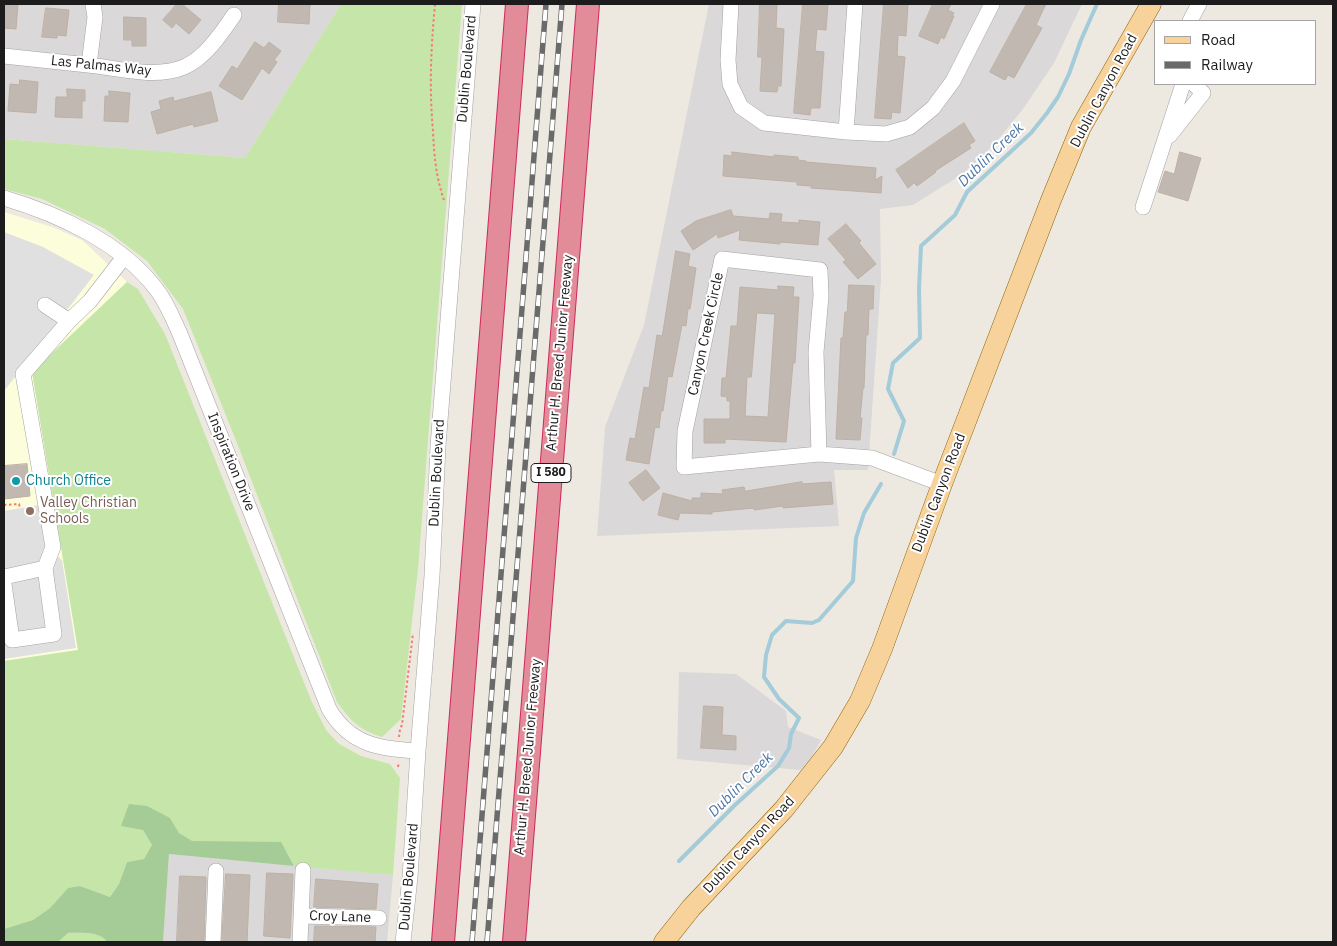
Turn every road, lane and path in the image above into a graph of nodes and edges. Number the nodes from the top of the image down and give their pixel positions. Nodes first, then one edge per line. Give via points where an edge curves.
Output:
1 (93, 4) edge
2 (435, 4) edge
3 (472, 4) edge
4 (517, 4) edge
5 (588, 4) edge
6 (731, 4) edge
7 (855, 4) edge
8 (992, 4) edge
9 (1152, 4) edge
10 (1199, 4) edge
11 (234, 15) dead end
12 (1191, 20) edge
13 (4, 56) edge
14 (89, 65) junction
15 (1183, 85) edge
16 (1195, 85) edge
17 (846, 132) junction
18 (1163, 144) junction
19 (4, 198) edge
20 (444, 200) dead end
21 (1142, 207) dead end
22 (124, 257) junction
23 (45, 304) dead end
24 (69, 321) junction
25 (819, 454) junction
26 (942, 484) junction
27 (4, 505) edge
28 (20, 508) dead end
29 (45, 568) junction
30 (4, 577) edge
31 (4, 584) edge
32 (418, 751) junction
33 (303, 870) dead end
34 (216, 872) dead end
35 (302, 916) junction
36 (379, 918) dead end
37 (213, 942) edge
38 (300, 942) edge
39 (403, 942) edge
40 (443, 942) edge
41 (514, 942) edge
42 (664, 942) edge

1 - 14 street via 95,18
2 - 20 path via 430,104 437,180
3 - 32 street, Dublin Boulevard via 438,437 432,576
4 - 40 highway
5 - 41 highway, Arthur H. Breed Junior Freeway / I 580
6 - 17 street via 730,84 741,107 764,124
7 - 17 street
8 - 17 street via 953,81 933,108 910,127 894,132
9 - 26 main road, Dublin Canyon Road via 1081,126
10 - 12 street
11 - 14 street, Las Palmas Way via 200,56 177,69 150,72
13 - 14 street, Las Palmas Way
15 - 18 street
16 - 18 street via 1203,93
18 - 21 street
19 - 22 street, Inspiration Drive via 63,220
22 - 24 street via 90,301
22 - 32 street, Inspiration Drive via 156,289 175,322 332,714 350,734 366,743
23 - 24 street
24 - 29 street via 23,374 53,547
25 - 25 street, Canyon Creek Circle via 684,467 685,431 722,259 820,270 816,352
25 - 26 street, Canyon Creek Circle via 872,458
26 - 42 main road, Dublin Canyon Road via 860,701 833,747 784,809
27 - 28 path via 19,504
29 - 30 street
29 - 31 street via 54,634 12,640
32 - 39 street, Dublin Boulevard
33 - 35 street
34 - 37 street
35 - 36 street, Croy Lane
35 - 38 street

